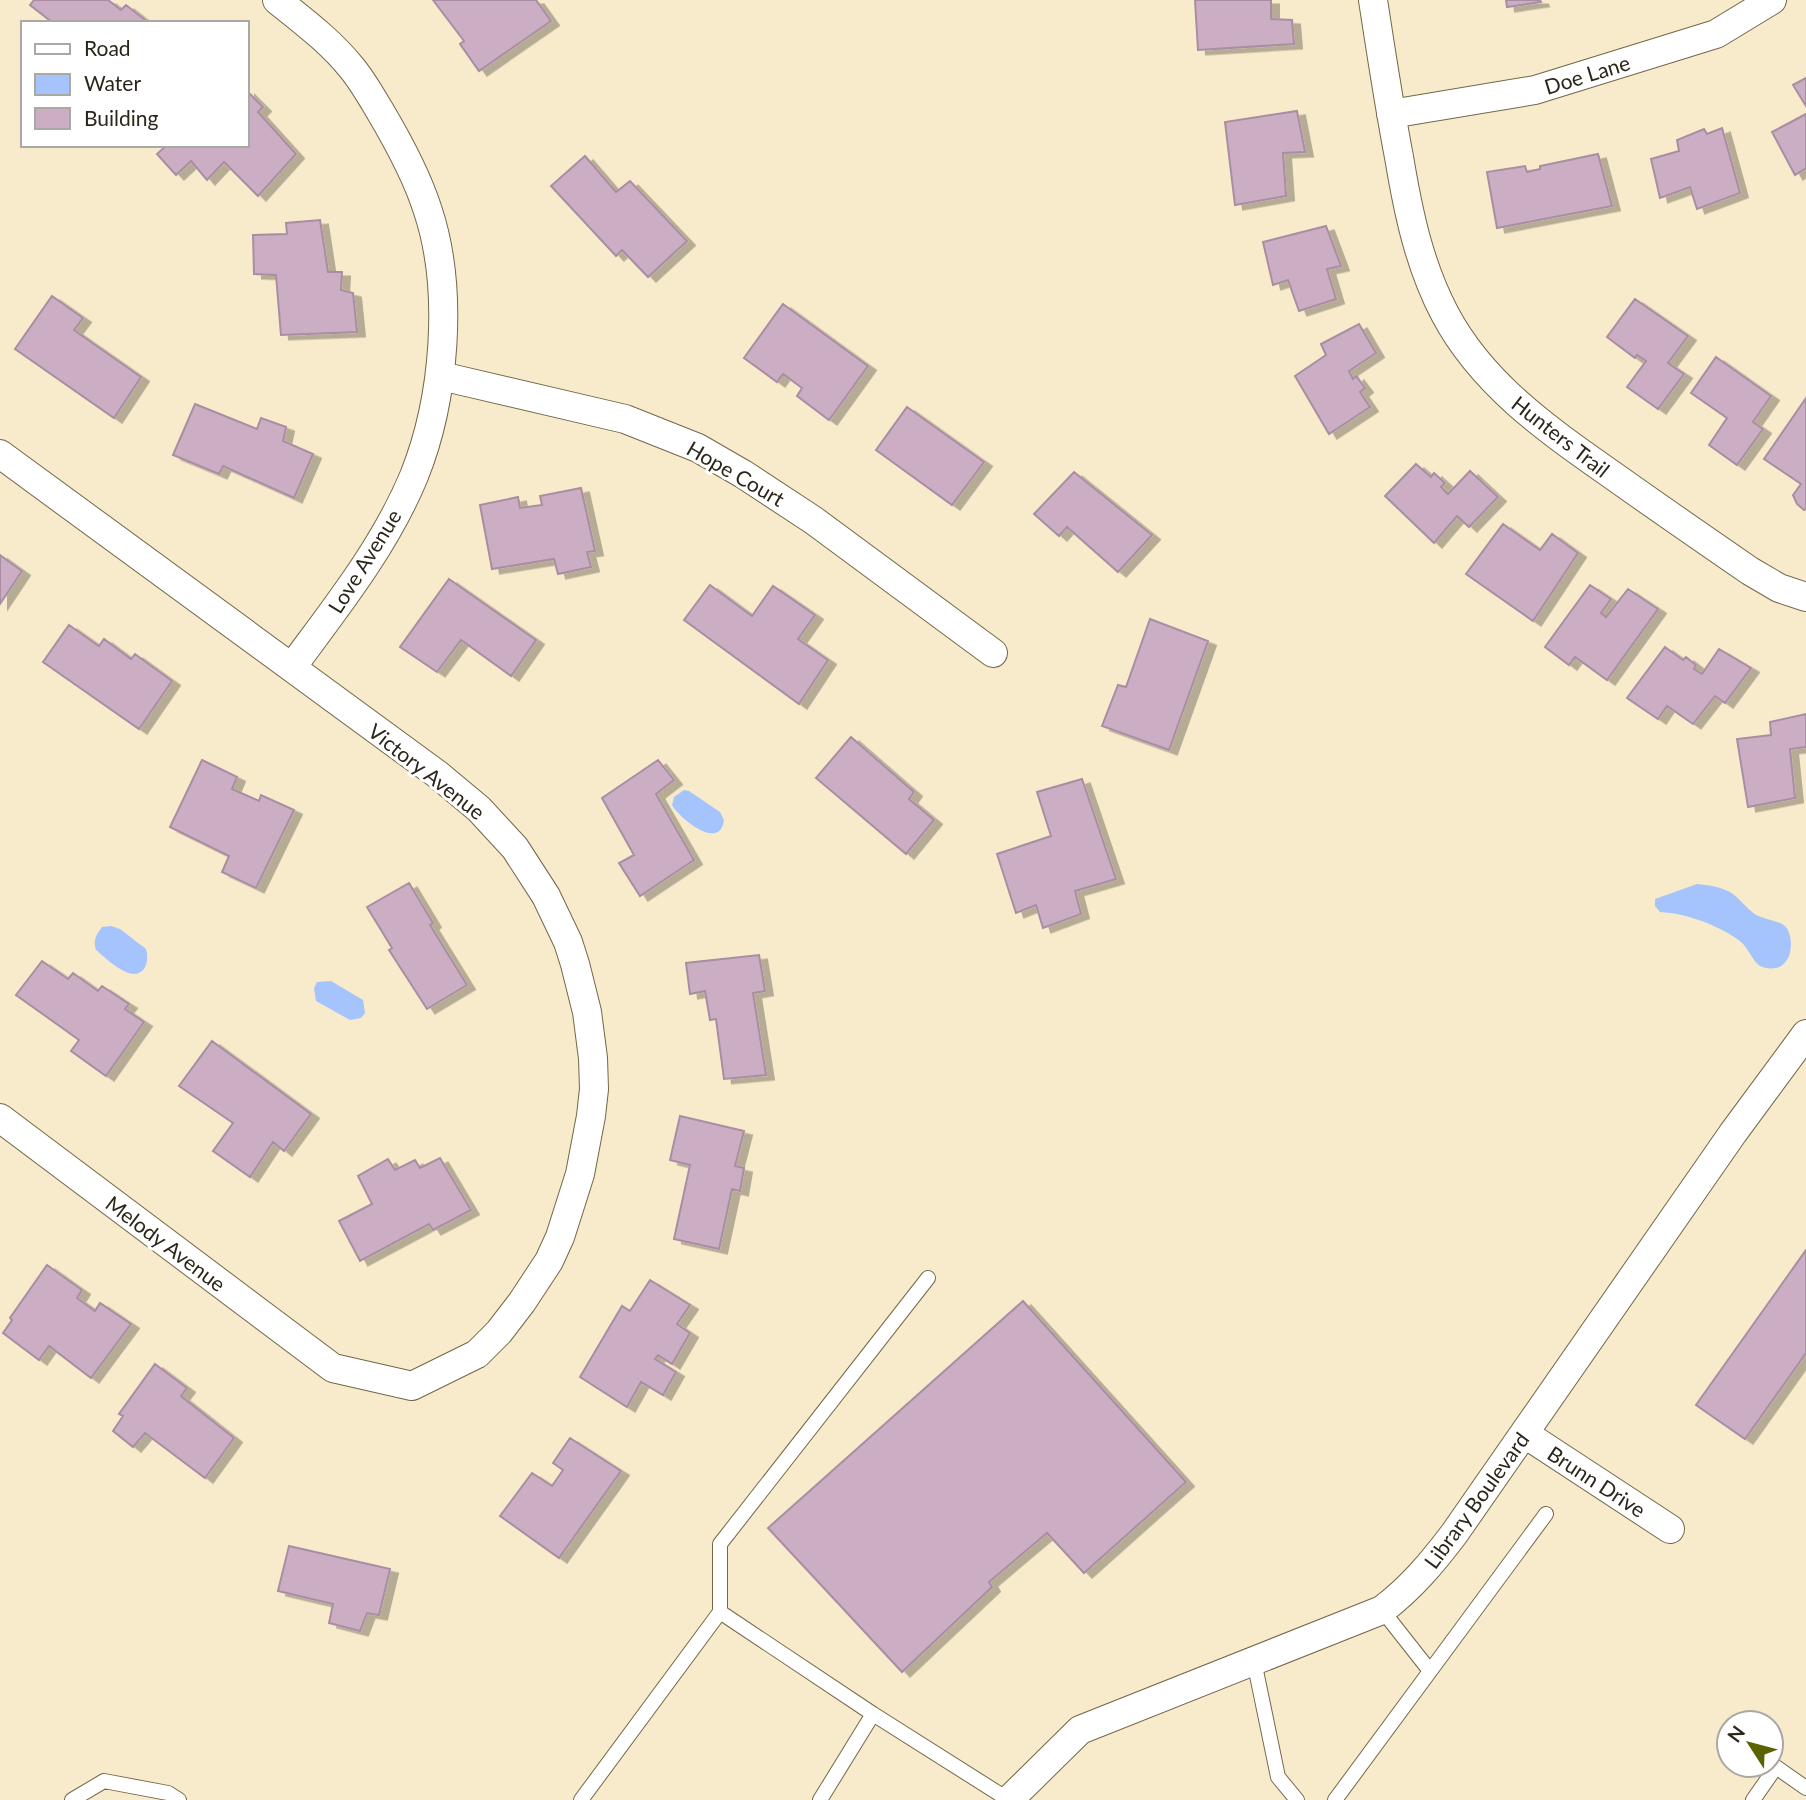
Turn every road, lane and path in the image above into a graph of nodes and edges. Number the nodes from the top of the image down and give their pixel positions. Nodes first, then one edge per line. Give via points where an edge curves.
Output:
1 (276, 0) edge
2 (1373, 0) edge
3 (1772, 0) edge
4 (1391, 114) junction
5 (440, 376) junction
6 (0, 454) edge
7 (1806, 597) edge
8 (993, 653) dead end
9 (292, 667) junction
10 (1806, 1034) edge
11 (0, 1118) edge
12 (928, 1278) dead end
13 (333, 1368) joint
14 (1525, 1434) junction
15 (1546, 1514) dead end
16 (1670, 1529) dead end
17 (1382, 1611) junction
18 (720, 1612) junction
19 (1254, 1661) junction
20 (1430, 1671) junction
21 (873, 1714) junction
22 (1806, 1788) edge
23 (72, 1800) edge
24 (178, 1800) edge
25 (581, 1800) edge
26 (820, 1800) edge
27 (1009, 1800) edge
28 (1297, 1800) edge
29 (1335, 1800) edge
30 (1754, 1800) edge

1 - 5 street, Love Avenue via 351,66 404,152 428,212 436,247 443,321
2 - 4 street, Hunters Trail
3 - 4 street, Doe Lane via 1716,34 1535,90
4 - 7 street, Hunters Trail via 1416,241 1430,282 1446,316 1475,358 1545,428 1750,572
5 - 8 street, Hope Court via 625,419 698,448 813,520
5 - 9 street, Love Avenue via 414,475 386,534
6 - 9 street, Victory Avenue
9 - 13 street, Victory Avenue via 437,774 479,809 515,848 568,942 587,1012 593,1058 591,1116 571,1208 549,1261 499,1332 477,1354 412,1386
10 - 14 street, Library Boulevard
11 - 13 street, Melody Avenue
12 - 18 lane via 720,1544
14 - 16 street, Brunn Drive
14 - 17 street, Library Boulevard via 1430,1566
15 - 20 lane
17 - 19 street, Library Boulevard
17 - 20 lane
18 - 21 lane
18 - 25 lane
19 - 27 street, Library Boulevard via 1080,1730
19 - 28 lane via 1278,1777
20 - 29 lane
21 - 26 lane
21 - 27 lane
22 - 30 lane via 1776,1767
23 - 24 lane via 104,1781 168,1793

